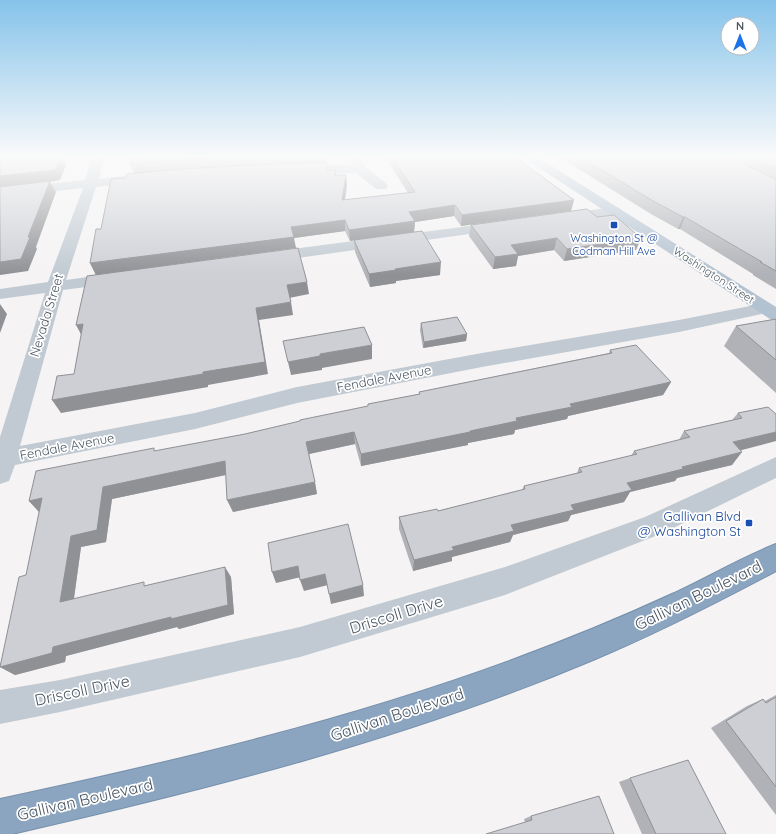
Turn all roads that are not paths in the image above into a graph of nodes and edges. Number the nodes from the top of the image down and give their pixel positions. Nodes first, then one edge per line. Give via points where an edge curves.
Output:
1 (86, 197) edge
2 (592, 197) edge
3 (614, 211) junction
4 (548, 220) edge
5 (517, 224) edge
6 (252, 259) edge
7 (134, 275) edge
8 (55, 286) junction
9 (0, 294) edge
10 (771, 312) edge
11 (3, 466) edge
12 (776, 467) edge
13 (776, 557) edge
14 (0, 706) edge
15 (0, 818) edge

1 - 8 street, Nevada Street
2 - 3 main road, Washington Street
3 - 4 street
3 - 10 main road, Washington Street
5 - 6 street
7 - 8 street
8 - 9 street
8 - 11 street, Nevada Street
10 - 11 street, Fendale Avenue via 482,360 297,395
12 - 14 street, Driscoll Drive via 654,525 505,581 300,642 60,696
13 - 15 highway, Gallivan Boulevard via 697,598 590,645 431,704 197,773

